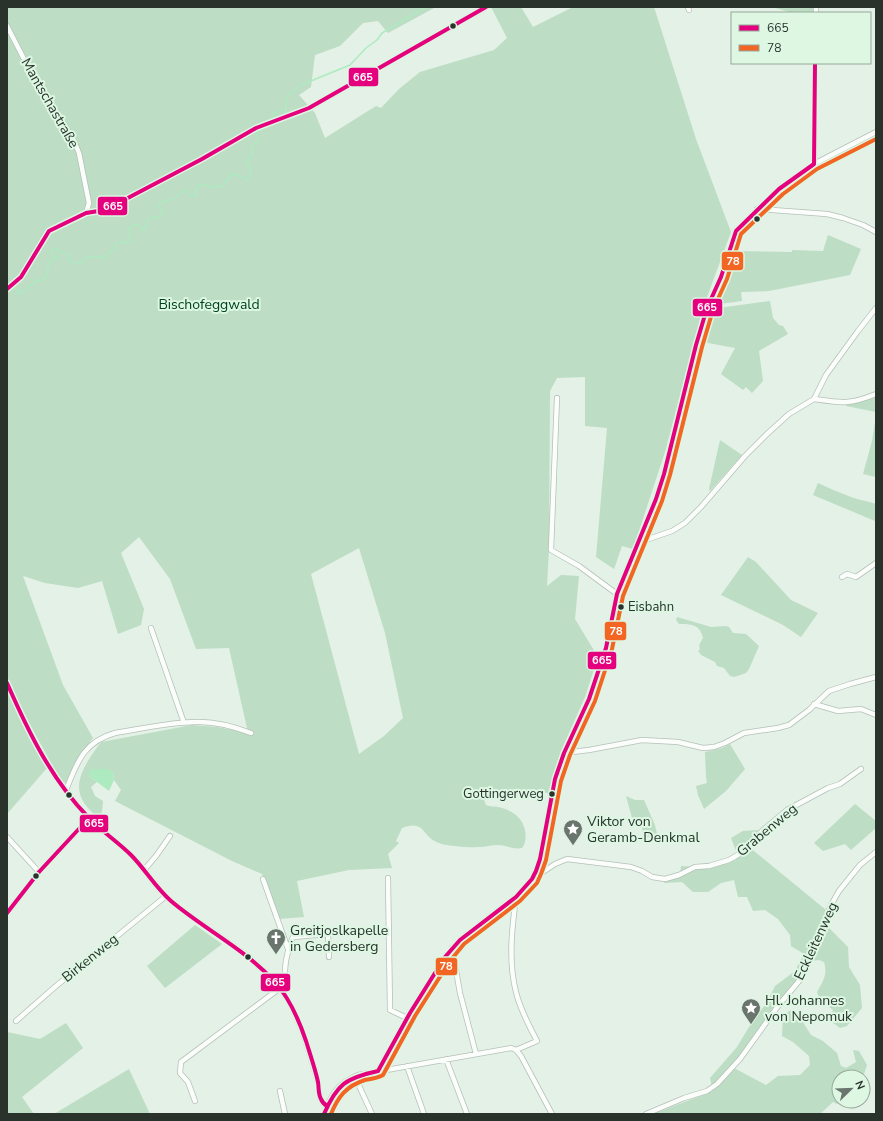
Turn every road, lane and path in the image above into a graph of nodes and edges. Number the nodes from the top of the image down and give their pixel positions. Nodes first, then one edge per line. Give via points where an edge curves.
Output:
1 (486, 7) edge
2 (7, 26) edge
3 (815, 64) edge
4 (876, 132) edge
5 (814, 164) junction
6 (757, 209) junction
7 (86, 213) junction
8 (876, 232) edge
9 (7, 289) edge
10 (876, 308) edge
11 (876, 394) edge
12 (557, 398) dead end
13 (814, 399) junction
14 (637, 543) junction
15 (876, 563) edge
16 (842, 577) dead end
17 (617, 594) junction
18 (151, 628) dead end
19 (876, 676) edge
20 (7, 683) edge
21 (814, 704) junction
22 (876, 715) edge
23 (184, 722) junction
24 (251, 733) dead end
25 (564, 753) junction
26 (861, 769) dead end
27 (66, 790) junction
28 (89, 818) junction
29 (170, 836) dead end
30 (7, 837) edge
31 (876, 852) edge
32 (144, 870) junction
33 (39, 872) junction
34 (388, 878) dead end
35 (262, 879) dead end
36 (532, 879) junction
37 (166, 896) junction
38 (516, 897) junction
39 (7, 913) edge
40 (452, 948) junction
41 (288, 949) junction
42 (329, 957) dead end
43 (280, 988) junction
44 (284, 994) junction
45 (407, 1018) junction
46 (16, 1021) dead end
47 (516, 1050) junction
48 (476, 1054) junction
49 (446, 1059) junction
50 (407, 1066) junction
51 (378, 1071) junction
52 (355, 1076) junction
53 (280, 1091) dead end
54 (195, 1101) dead end
55 (327, 1106) junction
56 (285, 1114) edge
57 (324, 1114) edge
58 (372, 1114) edge
59 (424, 1114) edge
60 (467, 1114) edge
61 (552, 1114) edge
62 (646, 1114) edge

1 - 7 street via 309,108 256,128 112,207
2 - 7 street, Mantschastraße via 41,92 74,141 79,153 89,203
3 - 5 street
4 - 5 street
5 - 6 street via 779,189
6 - 8 street via 827,214 863,225
6 - 14 street via 736,231 708,308 696,345 664,474
7 - 9 street via 49,231 25,271
10 - 13 street via 826,375
11 - 13 street via 846,403
12 - 17 street via 551,550 579,566
13 - 14 street via 789,414 745,456 685,523 672,531
14 - 17 street
15 - 16 street via 856,577 847,574
17 - 25 street via 606,648 595,682
18 - 23 street
19 - 21 street via 835,688
20 - 27 street via 49,766
21 - 22 street via 838,711 861,709
21 - 25 street via 788,725 744,733 714,747 703,748 678,742 642,740
23 - 24 street via 212,723 236,727
23 - 27 street via 115,733 96,740 79,760
25 - 36 street via 553,784 540,858
26 - 36 street, Grabenweg via 840,784 786,810 741,853 729,860 695,867 679,875 661,879 631,867 568,859
27 - 28 street
28 - 32 street via 126,850
28 - 33 street
29 - 32 street
30 - 33 street
31 - 62 street, Eckleitenweg via 860,865 839,891 799,981 740,1059 707,1091
32 - 37 street
33 - 39 street
34 - 45 street via 390,1010
35 - 41 street
36 - 38 street
37 - 43 street via 249,958
37 - 46 street, Birkenweg
38 - 40 street
38 - 47 street via 511,942 514,982 520,1004 536,1041
40 - 45 street via 437,967
40 - 48 street
41 - 42 street via 293,937 328,934
41 - 44 street via 285,959
43 - 44 street
43 - 54 street via 181,1062 180,1073 188,1082
44 - 55 street via 300,1024 318,1081 320,1098
45 - 51 street
47 - 48 street via 511,1048
47 - 61 street
48 - 49 street
49 - 50 street
49 - 60 street
50 - 51 street
50 - 59 street
51 - 52 street
52 - 55 street via 341,1084
52 - 58 street
53 - 56 street
55 - 57 street

